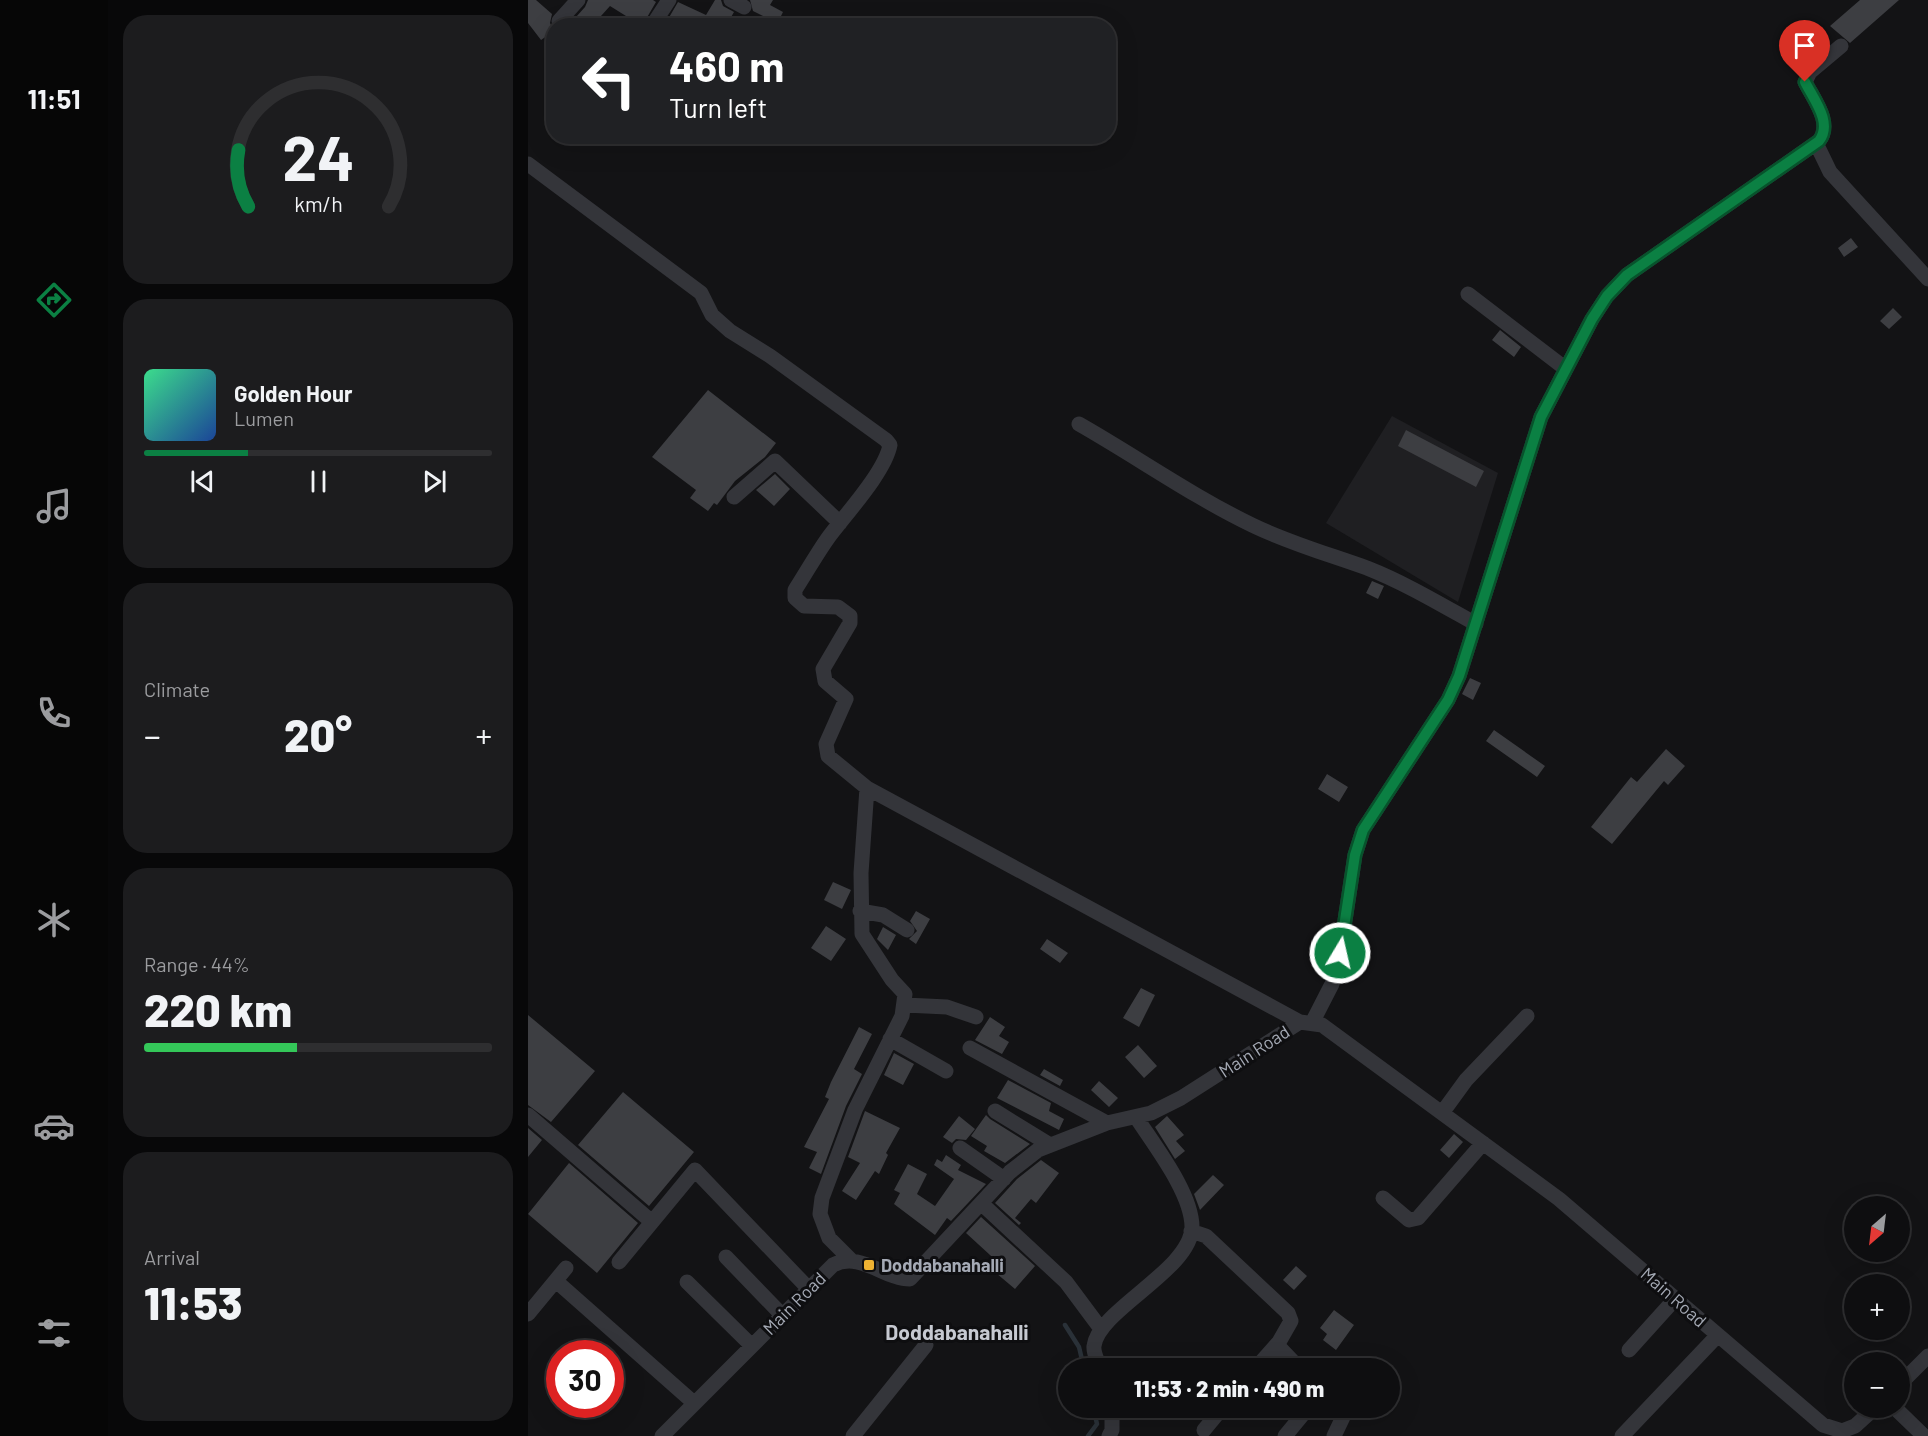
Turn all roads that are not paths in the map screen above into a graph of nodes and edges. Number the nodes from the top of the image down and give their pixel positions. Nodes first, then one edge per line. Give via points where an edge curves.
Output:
1 (578, 0) edge
2 (669, 0) edge
3 (562, 18) edge
4 (657, 18) edge
5 (1841, 46) dead end
6 (1816, 143) junction
7 (528, 164) edge
8 (1928, 279) edge
9 (1468, 294) dead end
10 (1566, 369) junction
11 (1079, 424) dead end
12 (734, 497) dead end
13 (840, 523) junction
14 (1476, 624) junction
15 (867, 788) junction
16 (860, 911) junction
17 (907, 930) dead end
18 (905, 1005) junction
19 (1527, 1016) dead end
20 (976, 1017) dead end
21 (1306, 1022) junction
22 (890, 1039) junction
23 (970, 1048) dead end
24 (946, 1071) dead end
25 (995, 1111) dead end
26 (1442, 1113) junction
27 (528, 1115) edge
28 (1136, 1117) junction
29 (1107, 1123) junction
30 (1483, 1143) junction
31 (1050, 1145) junction
32 (960, 1148) dead end
33 (1004, 1179) junction
34 (1383, 1198) dead end
35 (981, 1203) junction
36 (652, 1222) junction
37 (1191, 1231) junction
38 (726, 1257) dead end
39 (852, 1261) junction
40 (619, 1262) dead end
41 (567, 1268) dead end
42 (556, 1281) junction
43 (687, 1282) dead end
44 (808, 1288) junction
45 (1675, 1299) junction
46 (528, 1314) edge
47 (782, 1315) junction
48 (1101, 1329) junction
49 (1718, 1335) junction
50 (1278, 1342) junction
51 (926, 1345) dead end
52 (751, 1346) junction
53 (1629, 1350) dead end
54 (1928, 1356) edge
55 (1097, 1358) edge
56 (1264, 1358) edge
57 (1288, 1358) edge
58 (1910, 1374) edge
59 (694, 1403) junction
60 (1112, 1418) edge
61 (1214, 1418) edge
62 (1300, 1418) edge
63 (1343, 1418) edge
64 (1864, 1418) edge
65 (1905, 1418) edge
66 (1204, 1430) dead end
67 (662, 1436) edge
68 (853, 1436) edge
69 (1109, 1436) edge
70 (1285, 1436) edge
71 (1334, 1436) edge
72 (1622, 1436) edge
73 (1924, 1436) edge

1 - 3 street
2 - 4 street
5 - 6 street via 1810,72 1805,82 1826,125 1826,133
6 - 8 street via 1830,172
6 - 10 street via 1627,275 1607,296
7 - 13 street via 701,293 712,315 730,331 886,440 889,452
9 - 10 street
10 - 14 street via 1541,417
11 - 14 street via 1251,524 1406,585
12 - 13 street via 774,461
13 - 15 street via 795,590 795,598 804,606 838,607 850,616 850,623 823,669 825,681 846,699 826,751
14 - 21 street via 1448,700 1363,830 1332,984
15 - 16 street
15 - 21 street
16 - 17 street via 883,915
16 - 18 street via 862,934 902,989
18 - 20 street via 947,1007
18 - 22 street
19 - 26 street via 1466,1080
21 - 26 street, Main Road via 1322,1025
21 - 28 street, Main Road via 1181,1098
22 - 24 street
22 - 39 street via 855,1110 822,1198 820,1214 829,1238
23 - 29 street
25 - 31 street
26 - 30 street, Main Road
27 - 36 street
28 - 29 street, Main Road
28 - 37 street via 1187,1204
29 - 31 street, Main Road
30 - 34 street via 1418,1218 1409,1220
30 - 45 street, Main Road via 1559,1199
31 - 33 street, Main Road via 1038,1150
32 - 33 street
33 - 35 street, Main Road
35 - 39 street, Main Road via 910,1279
35 - 48 street via 1066,1282
36 - 40 street
36 - 44 street via 695,1170
37 - 48 street via 1187,1246 1168,1267
37 - 50 street via 1206,1236 1288,1313 1291,1321
38 - 47 street
39 - 44 street, Main Road via 833,1265
41 - 42 street
42 - 46 street
42 - 59 street
43 - 52 street
44 - 47 street, Main Road
45 - 49 street, Main Road
45 - 53 street
47 - 52 street, Main Road
48 - 55 street via 1094,1346
49 - 64 street, Main Road via 1823,1425 1842,1431
49 - 72 street
50 - 56 street
50 - 57 street
51 - 68 street
52 - 59 street, Main Road
54 - 58 street
59 - 67 street, Main Road
60 - 69 street
61 - 66 street
62 - 70 street
63 - 71 street
65 - 73 street

